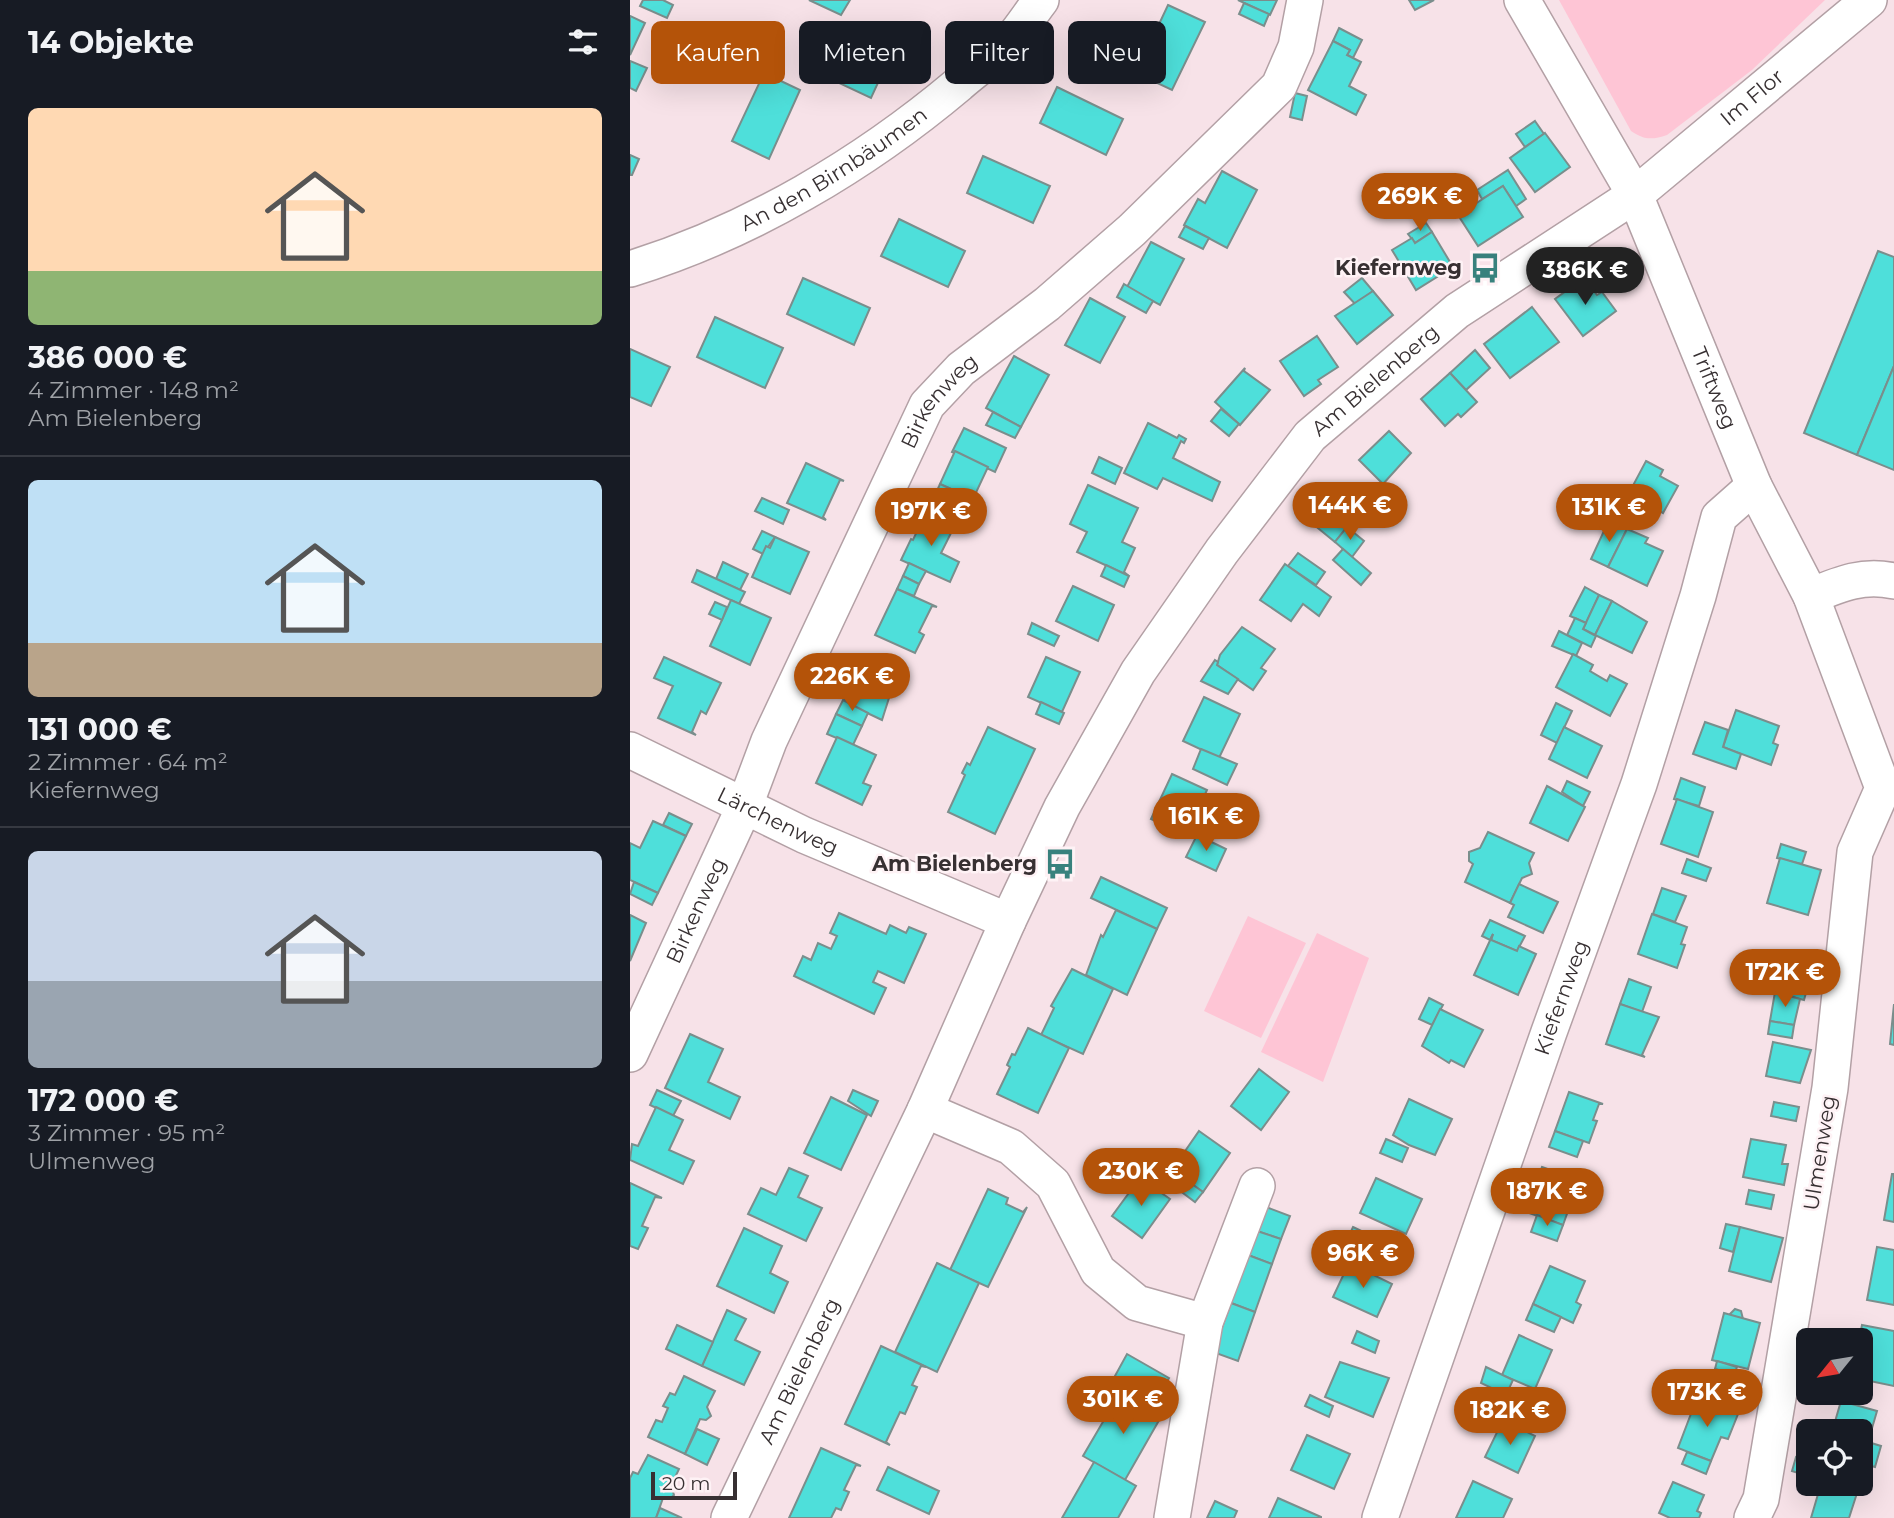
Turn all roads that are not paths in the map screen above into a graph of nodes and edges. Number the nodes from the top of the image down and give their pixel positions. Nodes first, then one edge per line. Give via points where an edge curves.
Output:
1 (1041, 0) edge
2 (1305, 0) edge
3 (1522, 0) edge
4 (1869, 0) edge
5 (1635, 195) junction
6 (630, 269) edge
7 (1754, 486) junction
8 (1894, 581) edge
9 (1811, 596) junction
10 (630, 750) edge
11 (1882, 788) joint
12 (745, 804) junction
13 (1008, 921) junction
14 (630, 1054) edge
15 (925, 1110) junction
16 (1257, 1186) dead end
17 (1205, 1322) junction
18 (729, 1518) edge
19 (1172, 1518) edge
20 (1380, 1518) edge
21 (1752, 1518) edge

1 - 6 street, An den Birnbäumen via 1011,40 909,125 845,168 741,224
2 - 12 street, Birkenweg via 1296,47 1279,86 1132,230 1047,304 961,369 927,405 769,741
3 - 5 street, Triftweg
4 - 5 street, Im Flor
5 - 7 street, Triftweg
5 - 13 street, Am Bielenberg via 1457,311 1310,436 1138,671 1062,807
7 - 9 street, Triftweg
7 - 20 street, Kiefernweg via 1719,517 1639,784
8 - 9 street via 1877,577 1853,580
9 - 11 street, Triftweg
10 - 12 street, Lärchenweg
11 - 21 street, Ulmenweg via 1855,852 1830,1088 1761,1499
12 - 13 street, Lärchenweg via 804,835
12 - 14 street, Birkenweg
13 - 15 street, Am Bielenberg
15 - 17 street via 1011,1147 1053,1184 1098,1271 1137,1303
15 - 18 street, Am Bielenberg
16 - 17 street
17 - 19 street

